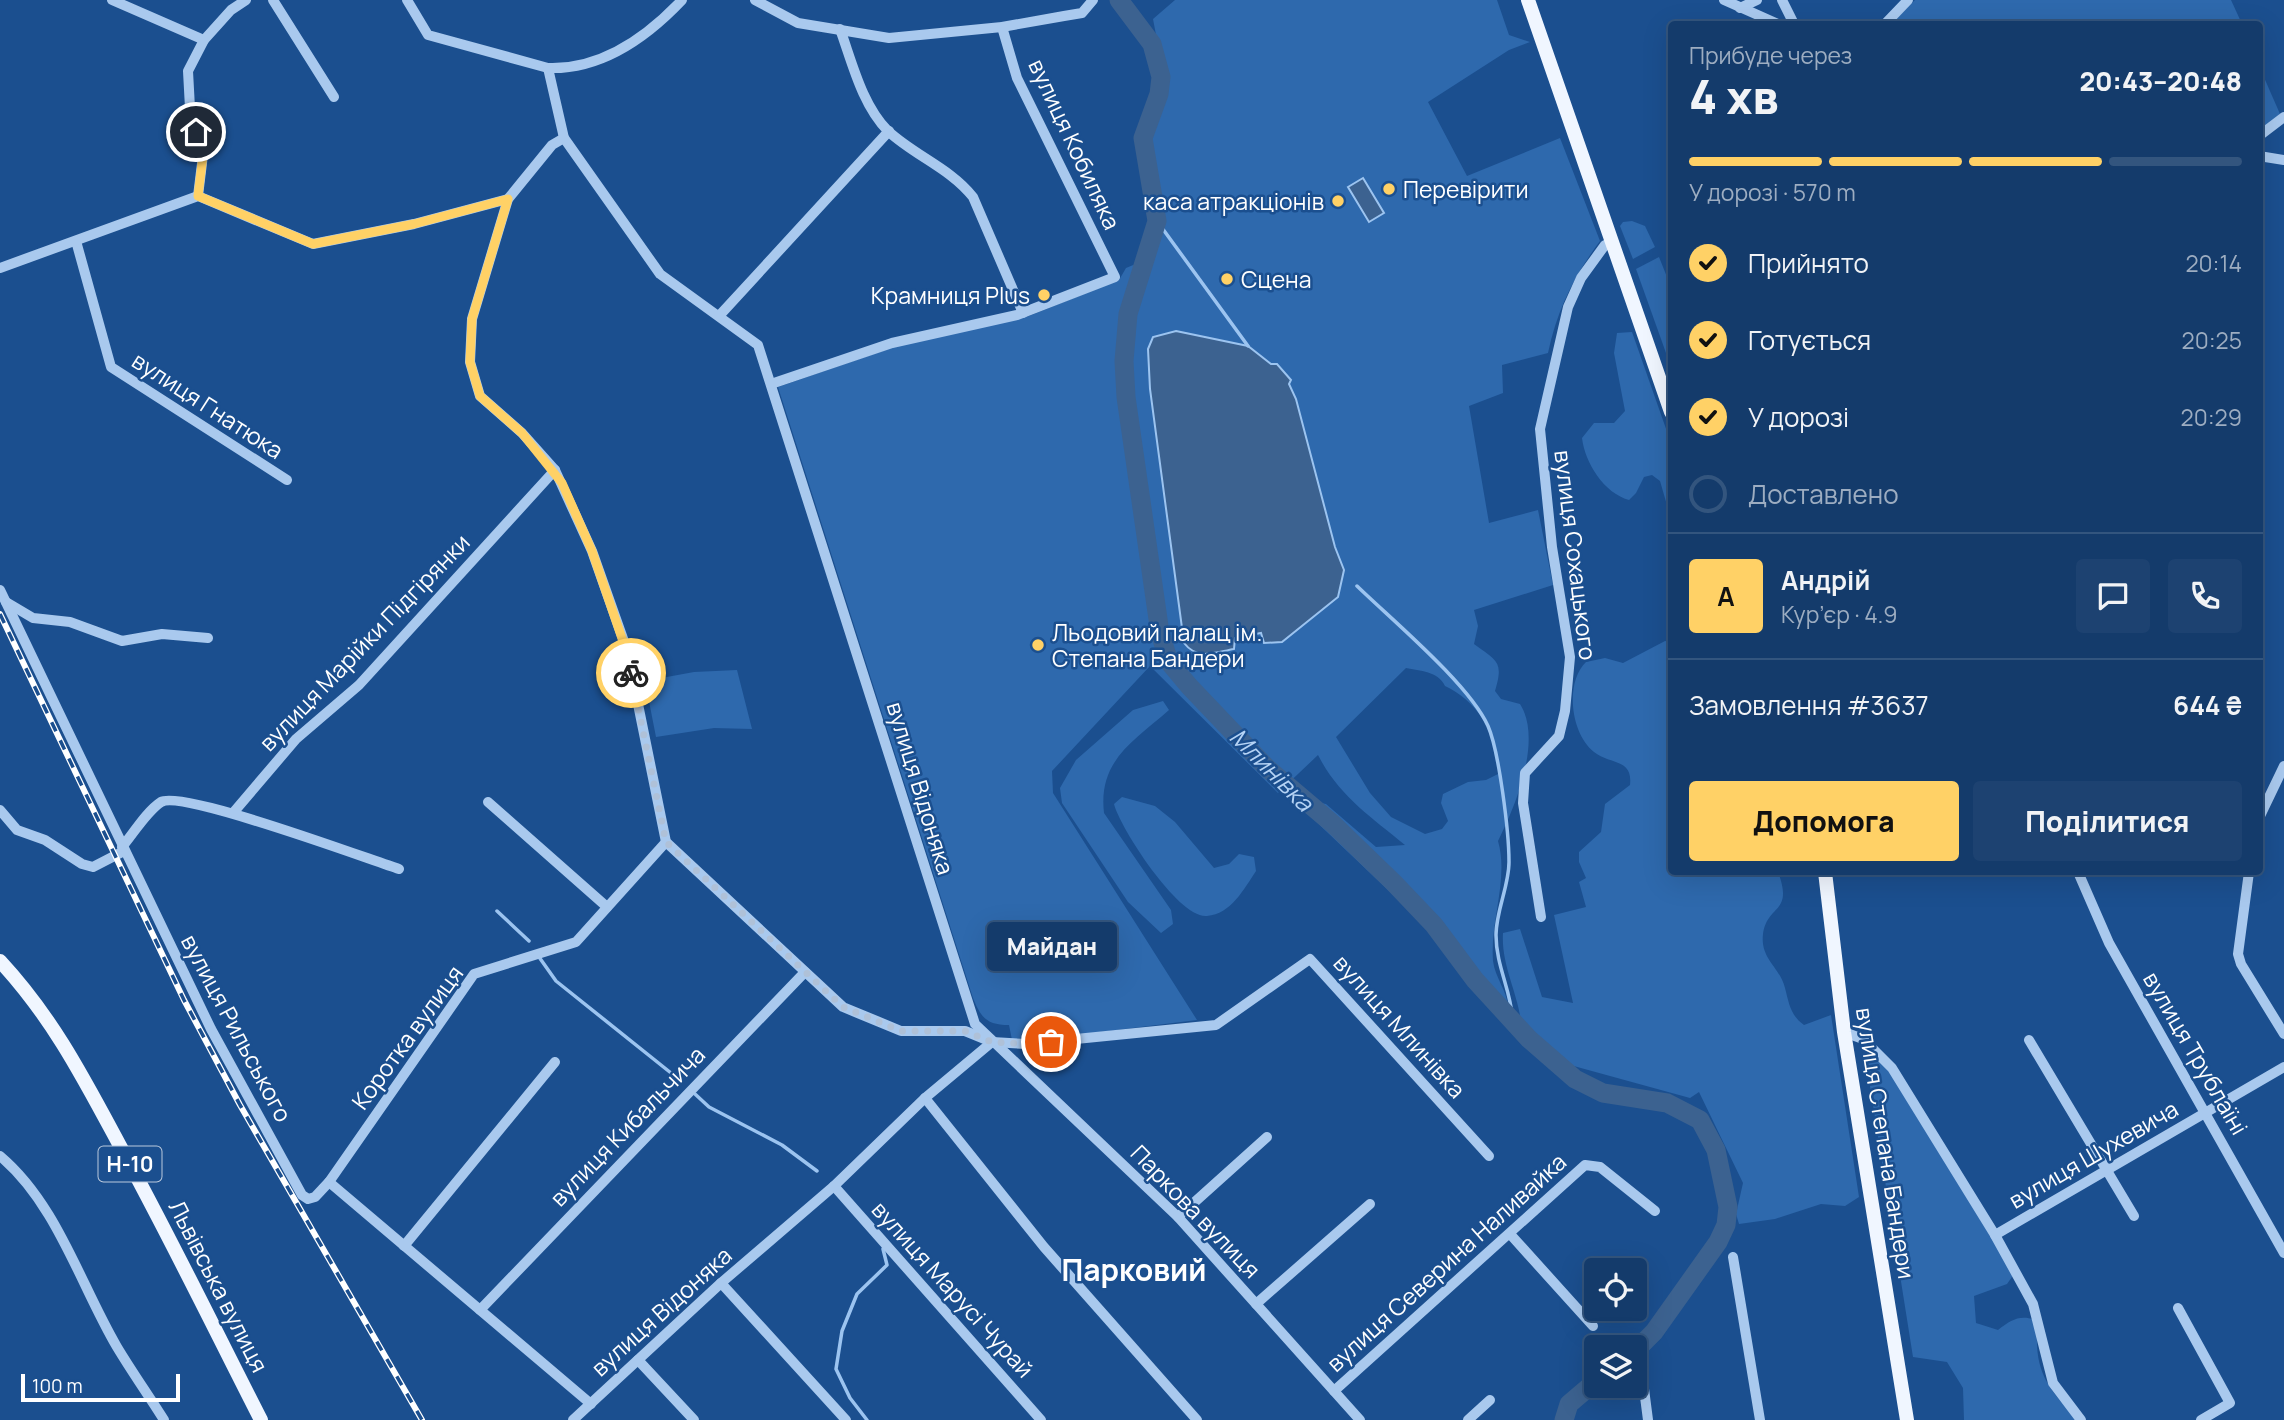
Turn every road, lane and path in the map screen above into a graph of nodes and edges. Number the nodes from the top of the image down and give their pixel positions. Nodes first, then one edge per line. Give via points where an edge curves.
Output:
1 (112, 0) edge
2 (246, 0) edge
3 (273, 0) edge
4 (407, 0) edge
5 (681, 0) edge
6 (755, 0) edge
7 (1093, 0) edge
8 (1528, 0) edge
9 (1724, 0) edge
10 (1757, 0) edge
11 (1782, 0) edge
12 (1908, 0) edge
13 (1740, 8) junction
14 (1771, 21) edge
15 (1792, 21) edge
16 (1888, 21) edge
17 (1002, 27) junction
18 (840, 29) junction
19 (204, 40) junction
20 (548, 68) junction
21 (334, 97) dead end
22 (2284, 117) edge
23 (889, 131) junction
24 (2263, 133) edge
25 (564, 138) junction
26 (2263, 157) edge
27 (2284, 160) edge
28 (198, 196) junction
29 (508, 199) junction
30 (76, 241) junction
31 (1612, 242) junction
32 (0, 268) edge
33 (1023, 313) junction
34 (719, 316) junction
35 (771, 384) junction
36 (1668, 403) edge
37 (555, 470) junction
38 (287, 480) dead end
39 (0, 590) edge
40 (6, 602) junction
41 (33, 618) junction
42 (24, 638) junction
43 (208, 638) dead end
44 (2284, 766) edge
45 (488, 802) dead end
46 (0, 810) edge
47 (2263, 810) edge
48 (233, 813) junction
49 (666, 842) junction
50 (123, 849) junction
51 (399, 869) dead end
52 (1825, 875) edge
53 (2079, 875) edge
54 (2249, 875) edge
55 (607, 907) junction
56 (1541, 917) dead end
57 (0, 961) edge
58 (804, 972) junction
59 (1844, 1032) junction
60 (2284, 1034) edge
61 (2029, 1040) dead end
62 (992, 1042) junction
63 (555, 1062) dead end
64 (2284, 1067) edge
65 (925, 1098) junction
66 (2206, 1113) junction
67 (1267, 1138) dead end
68 (0, 1156) edge
69 (1489, 1156) dead end
70 (2108, 1171) junction
71 (329, 1182) junction
72 (834, 1186) junction
73 (1370, 1204) dead end
74 (1655, 1211) dead end
75 (2134, 1216) dead end
76 (1178, 1217) junction
77 (1510, 1234) junction
78 (1995, 1235) junction
79 (404, 1246) junction
80 (2284, 1253) edge
81 (1733, 1257) dead end
82 (720, 1283) junction
83 (1256, 1304) junction
84 (2178, 1308) dead end
85 (480, 1310) junction
86 (1593, 1325) dead end
87 (638, 1360) junction
88 (1334, 1391) junction
89 (1645, 1398) edge
90 (1490, 1400) dead end
91 (591, 1404) junction
92 (164, 1420) edge
93 (261, 1420) edge
94 (573, 1420) edge
95 (694, 1420) edge
96 (846, 1420) edge
97 (1041, 1420) edge
98 (1197, 1420) edge
99 (1360, 1420) edge
100 (1468, 1420) edge
101 (1648, 1420) edge
102 (1760, 1420) edge
103 (1907, 1420) edge
104 (2081, 1420) edge
105 (2201, 1420) edge

1 - 19 street
2 - 19 street
3 - 21 street
4 - 20 street via 428,35
5 - 20 street via 657,26 615,54
6 - 18 street via 798,23
7 - 17 street via 1083,13
8 - 31 main road
9 - 13 street
10 - 13 street
11 - 15 street
12 - 16 street
13 - 14 street
17 - 18 street via 889,38
17 - 33 street, вулиця Кобиляка via 1017,78 1115,277
18 - 23 street via 862,89
19 - 28 street via 188,71 190,108 203,155
20 - 25 street, вулиця Відоняка
22 - 24 street
23 - 33 street via 961,181 973,197
23 - 34 street
25 - 29 street via 552,145
25 - 34 street, вулиця Відоняка via 660,274
26 - 27 street
28 - 29 street via 313,244
28 - 30 street
29 - 37 street via 472,319 470,362 480,396
30 - 32 street
30 - 38 street, вулиця Гнатюка via 111,368
31 - 36 main road
31 - 56 street, вулиця Сохацького via 1581,278 1568,307 1540,429 1570,657 1559,736 1525,772 1523,803
33 - 35 street via 892,343
34 - 35 street, вулиця Відоняка via 758,345
35 - 62 street, вулиця Відоняка via 964,994 975,1024
37 - 48 street, вулиця Марійки Підгірянки via 359,685 296,739
37 - 49 street via 592,551 626,650
39 - 40 street, вулиця Рильського
40 - 41 street
40 - 42 street, вулиця Рильського
41 - 42 street
41 - 43 street via 60,620 122,640 162,634
42 - 50 street, вулиця Рильського
44 - 47 street
45 - 55 street
46 - 50 street via 17,830 45,840 82,864 93,867
48 - 50 street via 172,799 160,803
48 - 51 street
49 - 55 street, Коротка вулиця
49 - 58 street
50 - 71 street, вулиця Рильського via 211,1029 302,1195 315,1197
52 - 59 main road, вулиця Степана Бандери
53 - 66 street, вулиця Трублаїні via 2109,943
54 - 60 street via 2238,954
55 - 71 street, Коротка вулиця via 576,942 474,974
57 - 93 main road, Львівська вулиця / Н-10 via 60,1035
58 - 62 street via 843,1007 882,1026 901,1031 965,1031
58 - 85 street, вулиця Кибальчича
59 - 78 street via 1863,1039 1892,1068
59 - 103 main road, вулиця Степана Бандери
61 - 70 street
62 - 65 street, вулиця Відоняка
62 - 69 street, вулиця Млинівка via 1026,1044 1216,1025 1310,959
62 - 76 street, Паркова вулиця
63 - 79 street
64 - 66 street, вулиця Шухевича
65 - 72 street, вулиця Відоняка
65 - 98 street via 1044,1247
66 - 70 street, вулиця Шухевича
66 - 80 street, вулиця Трублаїні
67 - 76 street
68 - 92 street via 30,1187 47,1214 117,1347
70 - 75 street
70 - 78 street, вулиця Шухевича
71 - 79 street
72 - 82 street, вулиця Відоняка
72 - 97 street, вулиця Марусі Чурай
73 - 83 street
74 - 77 street, вулиця Северина Наливайка via 1600,1167 1585,1165
76 - 83 street, Паркова вулиця
77 - 86 street
77 - 88 street, вулиця Северина Наливайка
78 - 104 street via 2033,1304 2053,1383
79 - 85 street
81 - 102 street
82 - 87 street, вулиця Відоняка
82 - 96 street
83 - 88 street, Паркова вулиця
84 - 105 street via 2230,1402
85 - 91 street
87 - 91 street, вулиця Відоняка
87 - 95 street
88 - 99 street, Паркова вулиця
89 - 101 street
90 - 100 street
91 - 94 street, вулиця Відоняка

